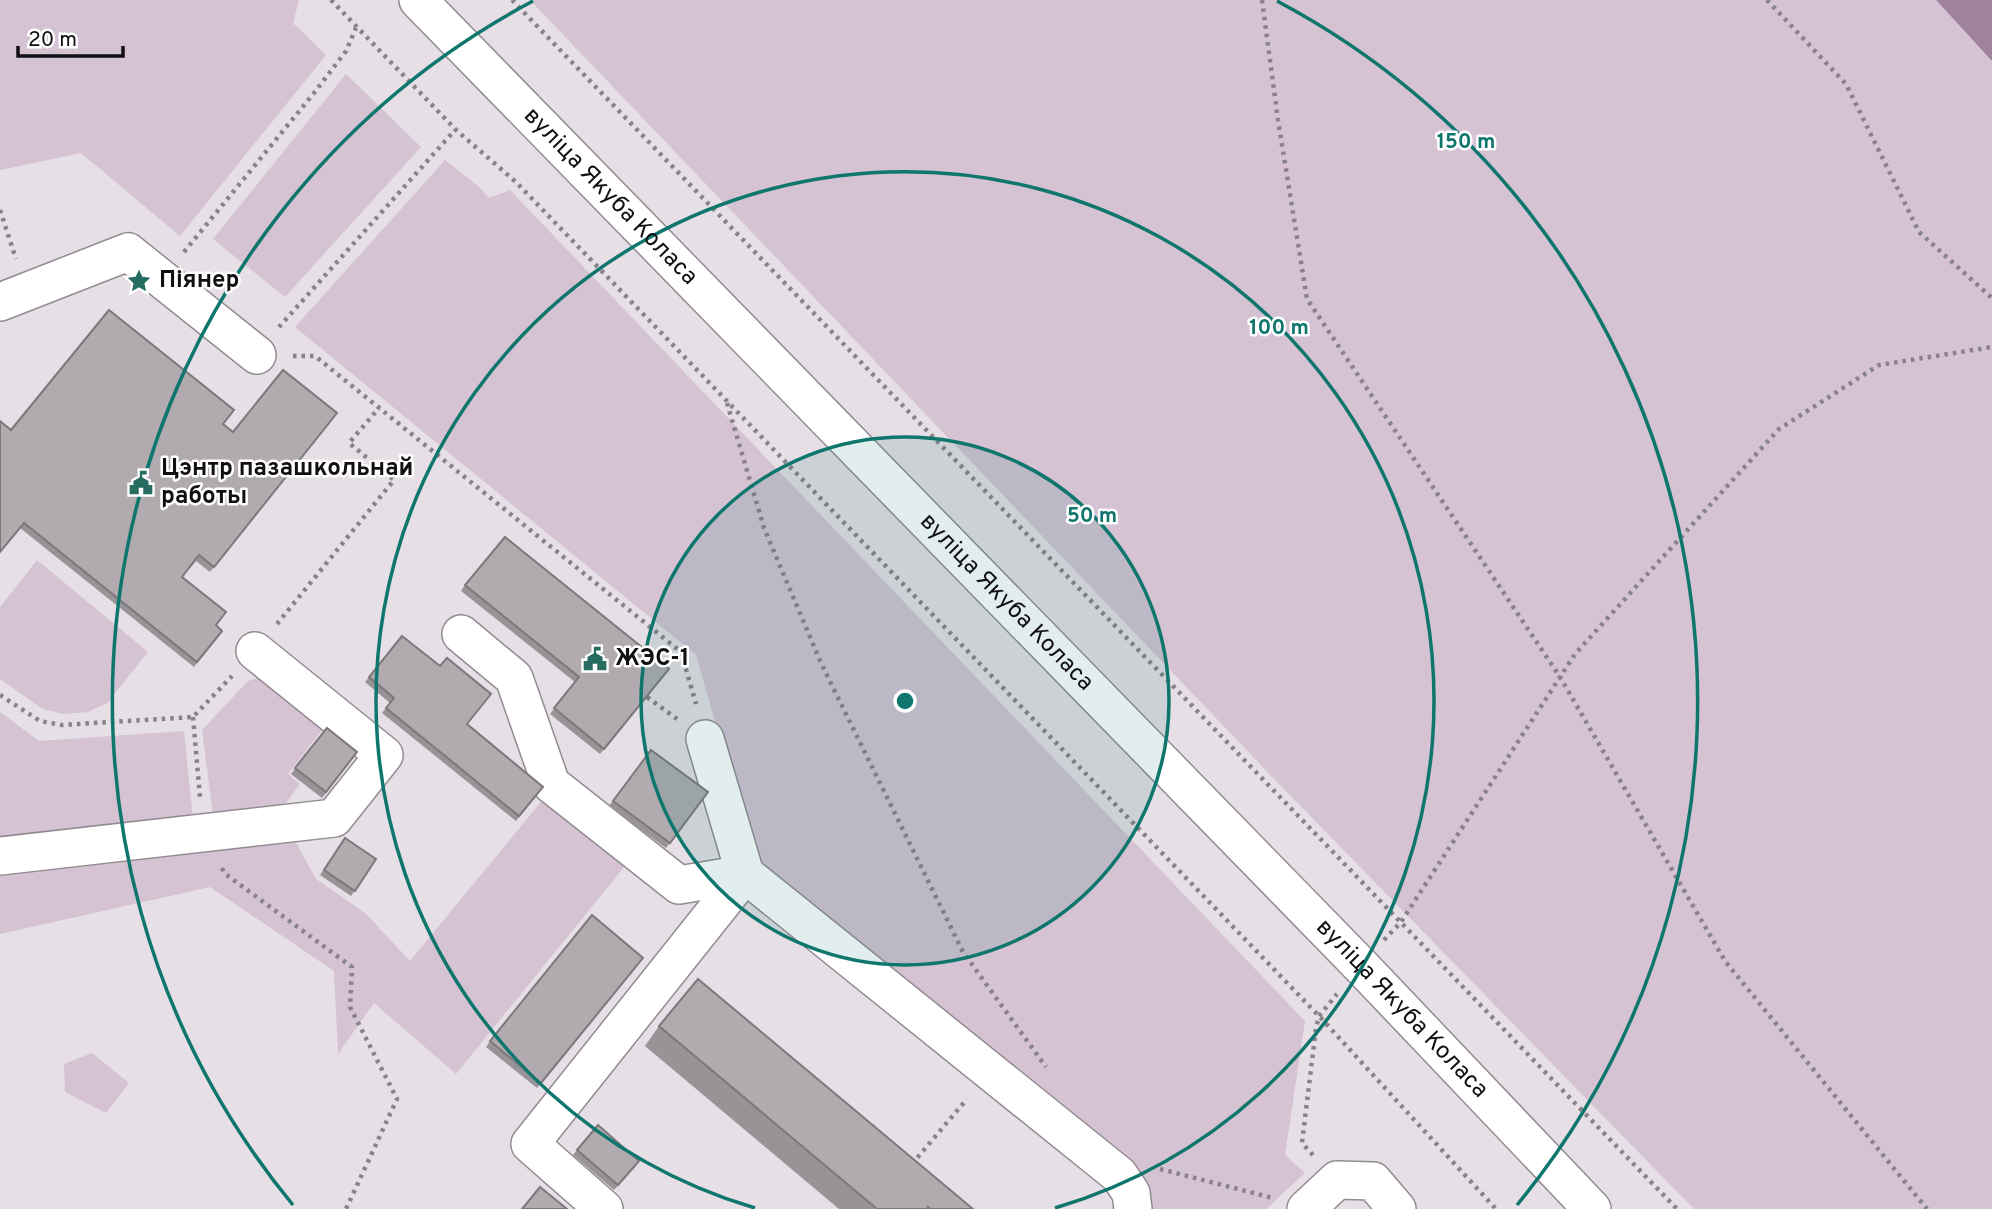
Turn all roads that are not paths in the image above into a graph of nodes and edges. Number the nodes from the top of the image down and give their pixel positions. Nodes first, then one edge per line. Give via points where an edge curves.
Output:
1 (418, 0) edge
2 (14, 297) edge
3 (267, 343) road end
4 (461, 634) dead end
5 (255, 651) road end
6 (705, 739) road end
7 (0, 856) edge
8 (745, 874) junction
9 (1307, 1208) edge
10 (604, 1209) edge
11 (1133, 1209) edge
12 (1397, 1209) edge
13 (1592, 1209) edge

1 - 13 street, вуліца Якуба Коласа via 1360,965
2 - 3 street via 128,252
4 - 8 street via 514,678 551,784 679,885
5 - 7 street via 384,755 334,818 202,818
6 - 8 street
8 - 10 street via 530,1144
8 - 11 street via 1119,1175 1131,1193
9 - 12 street via 1337,1180 1373,1181

